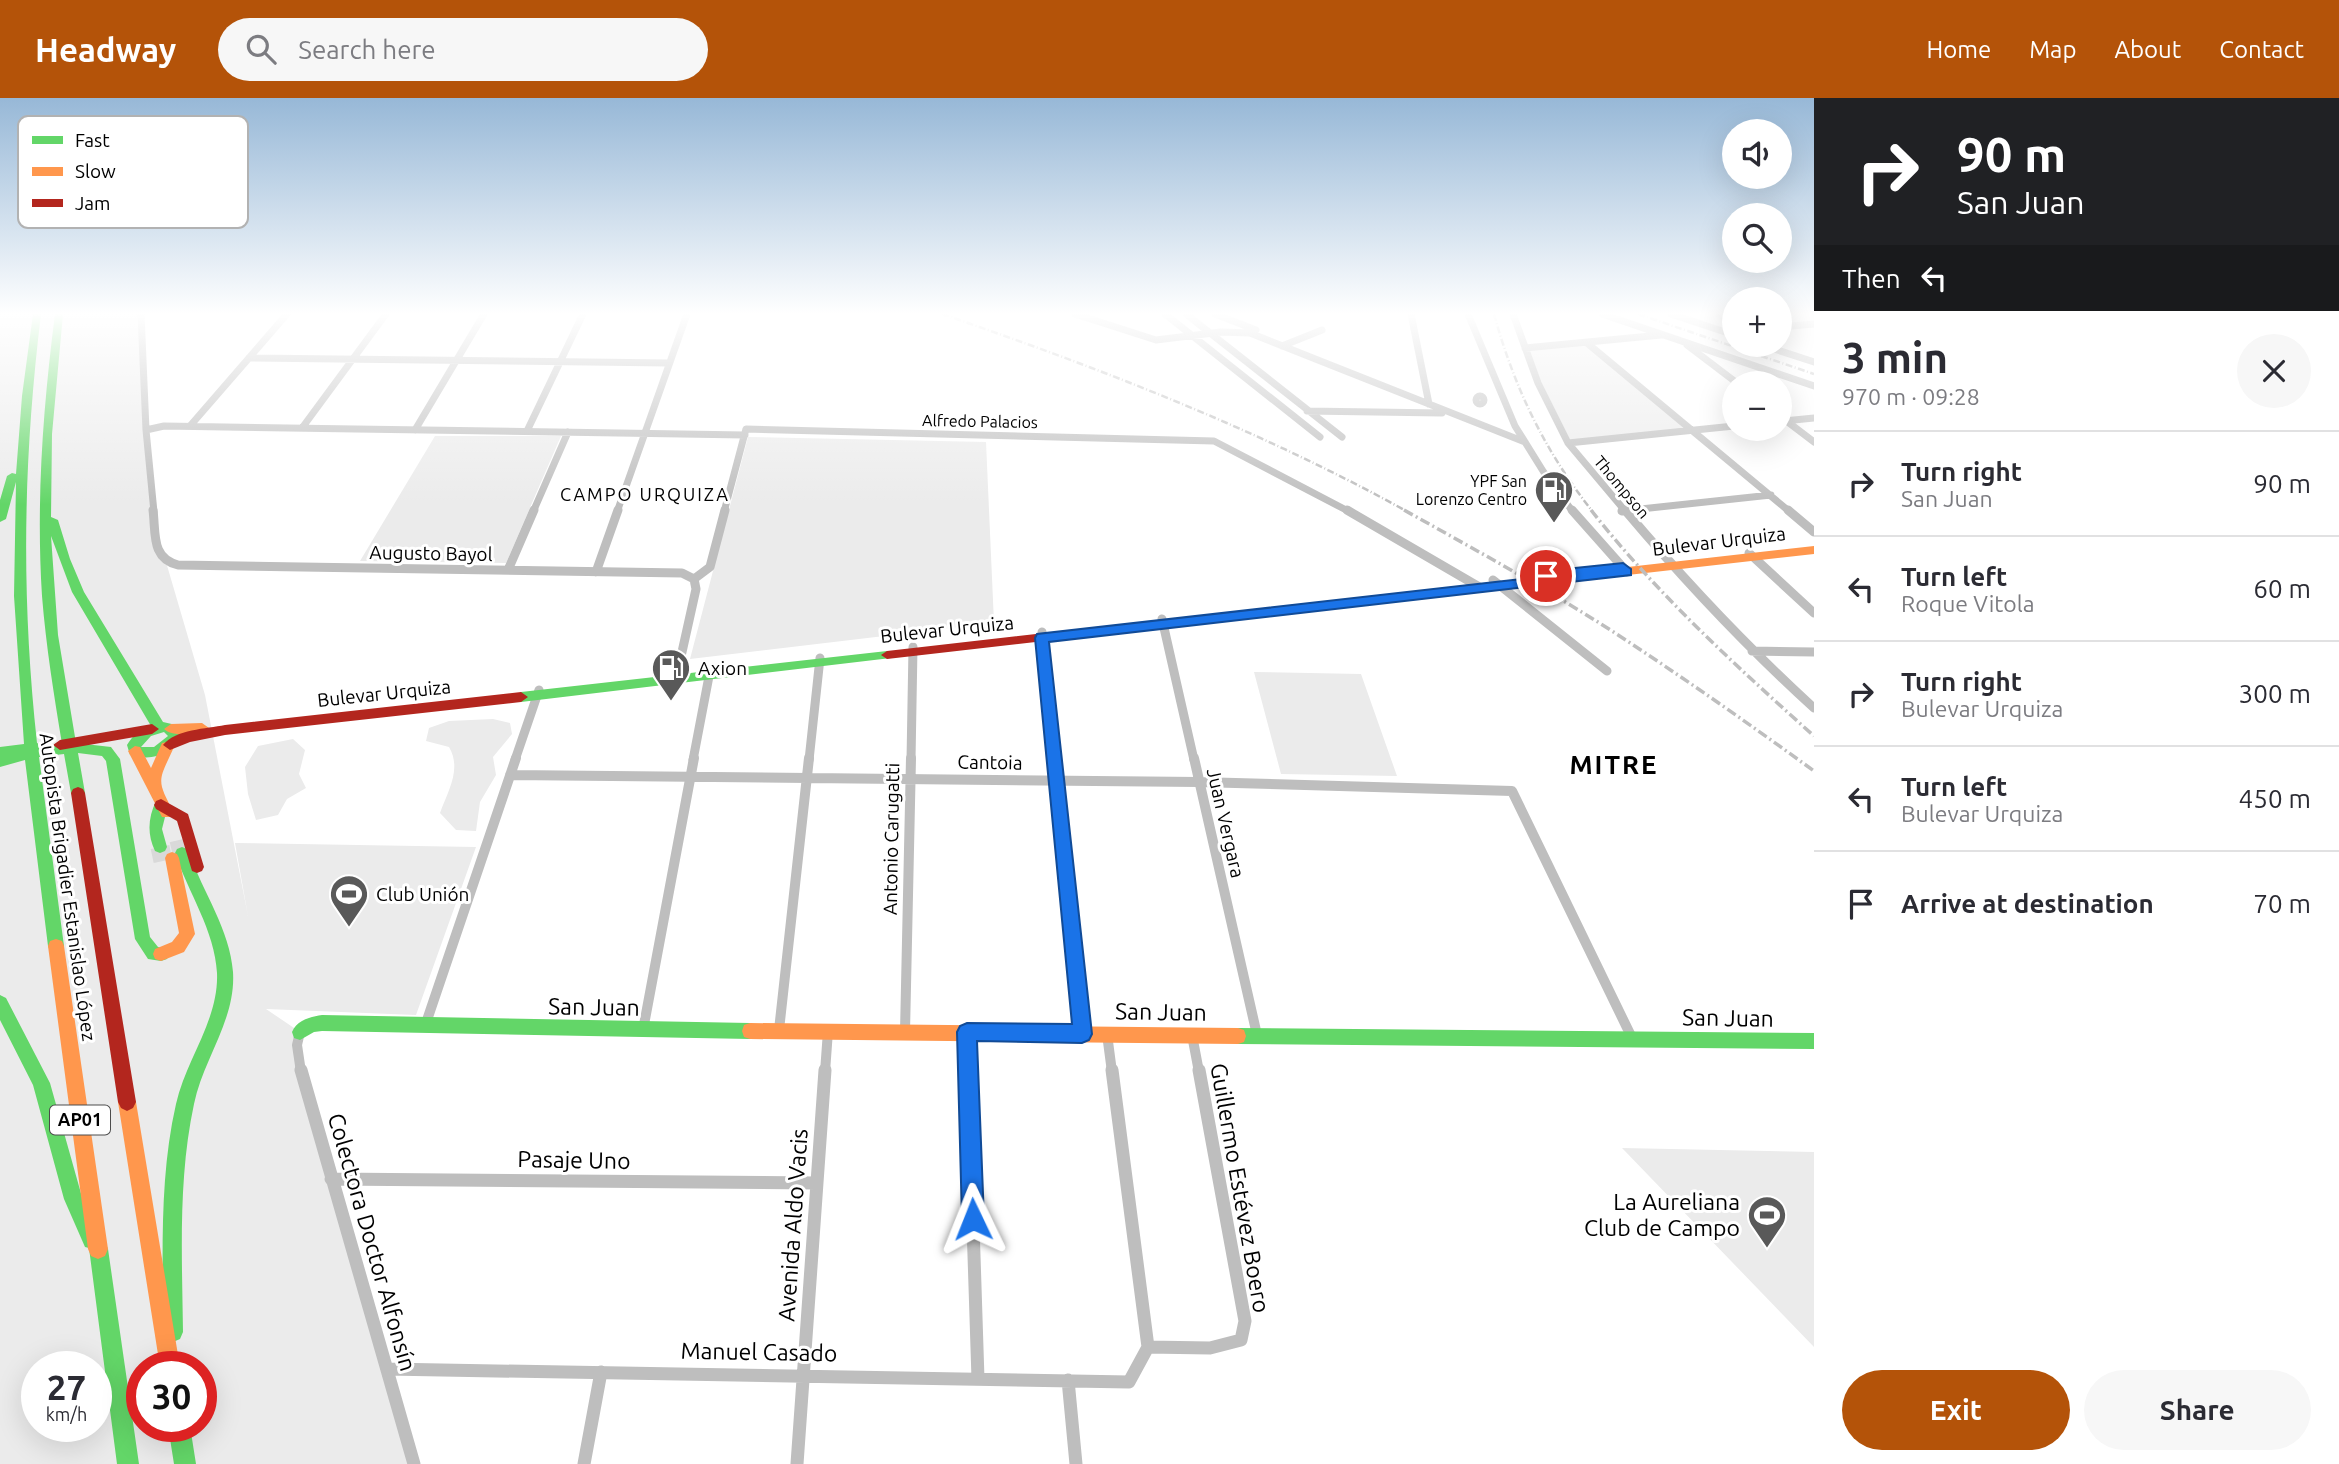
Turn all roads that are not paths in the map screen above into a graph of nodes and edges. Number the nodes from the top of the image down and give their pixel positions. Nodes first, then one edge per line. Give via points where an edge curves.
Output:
1 (27, 378) edge
2 (52, 378) edge
3 (144, 378) edge
4 (232, 378) edge
5 (338, 378) edge
6 (446, 378) edge
7 (552, 378) edge
8 (664, 378) edge
9 (1245, 378) edge
10 (1267, 378) edge
11 (1370, 378) edge
12 (1424, 378) edge
13 (1493, 378) edge
14 (1536, 378) edge
15 (1629, 378) edge
16 (1790, 378) edge
17 (1814, 386) edge
18 (1429, 401) junction
19 (1486, 401) dead end
20 (1503, 402) junction
21 (1285, 410) junction
22 (1308, 411) junction
23 (1450, 413) junction
24 (1814, 418) edge
25 (1792, 419) edge
26 (190, 426) junction
27 (1792, 426) edge
28 (1722, 427) edge
29 (302, 428) junction
30 (146, 430) junction
31 (415, 430) junction
32 (1692, 430) junction
33 (527, 431) junction
34 (568, 432) junction
35 (745, 432) junction
36 (645, 433) junction
37 (1320, 437) dead end
38 (1342, 437) dead end
39 (1523, 439) junction
40 (1814, 442) edge
41 (1568, 443) junction
42 (18, 459) junction
43 (1771, 495) junction
44 (45, 500) junction
45 (1622, 511) junction
46 (0, 519) edge
47 (1814, 532) edge
48 (1814, 548) edge
49 (1751, 555) junction
50 (1670, 564) junction
51 (508, 570) junction
52 (1625, 570) junction
53 (596, 572) junction
54 (694, 579) junction
55 (1487, 584) junction
56 (1814, 613) edge
57 (1162, 621) junction
58 (1042, 635) junction
59 (913, 650) junction
60 (1752, 651) junction
61 (1814, 652) edge
62 (819, 661) junction
63 (1606, 671) dead end
64 (710, 673) junction
65 (677, 677) junction
66 (538, 693) junction
67 (1814, 708) edge
68 (161, 728) junction
69 (90, 741) junction
70 (168, 746) junction
71 (135, 750) junction
72 (0, 752) edge
73 (0, 762) edge
74 (510, 775) junction
75 (691, 776) junction
76 (806, 777) junction
77 (909, 779) junction
78 (1056, 780) junction
79 (1199, 782) junction
80 (153, 786) junction
81 (161, 805) junction
82 (171, 850) junction
83 (208, 915) junction
84 (0, 1003) edge
85 (425, 1026) junction
86 (643, 1030) junction
87 (779, 1030) junction
88 (828, 1031) junction
89 (300, 1032) joint
90 (905, 1032) junction
91 (967, 1032) junction
92 (1082, 1034) junction
93 (1107, 1034) junction
94 (1192, 1035) junction
95 (1257, 1035) junction
96 (1633, 1040) junction
97 (1814, 1041) edge
98 (331, 1179) junction
99 (817, 1183) junction
100 (100, 1256) junction
101 (1148, 1347) junction
102 (168, 1351) edge
103 (171, 1351) edge
104 (387, 1369) junction
105 (601, 1372) junction
106 (803, 1376) junction
107 (978, 1379) junction
108 (1069, 1380) junction
109 (182, 1442) edge
110 (128, 1464) edge
111 (185, 1464) edge
112 (414, 1464) edge
113 (584, 1464) edge
114 (797, 1464) edge
115 (1076, 1464) edge

1 - 42 main road, Autopista Brigadier Estanislao López / AP01
2 - 44 main road, Autopista Brigadier Estanislao López / AP01
3 - 30 street
4 - 26 street
5 - 29 street
6 - 31 street
7 - 33 street
8 - 36 street
9 - 21 street
10 - 22 street
11 - 18 street
12 - 18 street
13 - 20 street
14 - 41 street, Thompson
15 - 32 street
16 - 17 street
18 - 23 street
18 - 39 street
19 - 20 street
20 - 39 street
21 - 22 street
21 - 37 street
22 - 23 street
22 - 38 street
23 - 39 street
24 - 25 street
26 - 29 street, Alfredo Palacios
26 - 30 street, Alfredo Palacios
27 - 40 street
28 - 32 street
29 - 31 street, Alfredo Palacios
30 - 51 street, Augusto Bayol via 157,550 166,562
31 - 33 street, Alfredo Palacios
32 - 41 street
32 - 43 street
33 - 34 street, Alfredo Palacios
34 - 36 street, Alfredo Palacios
34 - 51 street
35 - 36 street, Alfredo Palacios
35 - 54 street via 710,567
35 - 55 street, Alfredo Palacios via 1214,441
36 - 53 street
39 - 52 street
41 - 45 street, Thompson
42 - 46 main road
42 - 100 main road, Autopista Brigadier Estanislao López / AP01 via 18,598 26,730
43 - 45 street
43 - 47 street
44 - 68 main road via 78,592
44 - 102 main road, Autopista Brigadier Estanislao López / AP01 via 52,634
45 - 50 street, Thompson
48 - 49 main road, Bulevar Urquiza
49 - 50 main road, Bulevar Urquiza
49 - 56 street
50 - 52 main road, Bulevar Urquiza
50 - 60 street, Thompson
51 - 53 street, Augusto Bayol
52 - 55 main road, Bulevar Urquiza
53 - 54 street, Augusto Bayol via 682,573
54 - 65 street via 696,589
55 - 57 main road, Bulevar Urquiza
55 - 63 street
57 - 58 main road, Bulevar Urquiza
57 - 79 street, Juan Vergara
58 - 59 main road, Bulevar Urquiza
58 - 78 street
59 - 62 main road, Bulevar Urquiza
59 - 77 street, Antonio Carugatti
60 - 61 street
60 - 67 street, Thompson
62 - 64 main road, Bulevar Urquiza
62 - 76 street
64 - 65 main road, Bulevar Urquiza
64 - 75 street
65 - 66 main road, Bulevar Urquiza
66 - 68 main road, Bulevar Urquiza via 244,724
66 - 70 main road, Bulevar Urquiza via 206,732
66 - 74 street
68 - 69 main road, Bulevar Urquiza
68 - 70 main road via 175,736
68 - 71 main road via 136,740
69 - 71 main road, Bulevar Urquiza
69 - 72 main road, Bulevar Urquiza
70 - 71 main road, Bulevar Urquiza via 149,754
70 - 80 main road
71 - 80 main road
73 - 82 main road via 86,748 106,751 113,759 143,940 150,951 161,955 179,947 187,934
74 - 75 street, Cantoia
74 - 85 street
75 - 76 street, Cantoia
75 - 86 street
76 - 77 street, Cantoia
76 - 87 street
77 - 78 street, Cantoia
77 - 90 street, Antonio Carugatti
78 - 79 street, Cantoia
78 - 92 street
79 - 95 street, Juan Vergara
79 - 96 street, Cantoia via 1513,791
80 - 81 main road
81 - 82 main road via 174,822
81 - 83 main road via 183,818
82 - 83 main road via 186,868
83 - 103 main road via 223,955 225,992 185,1101 174,1211
84 - 100 main road via 41,1083 73,1199
85 - 86 main road, San Juan
85 - 89 main road, San Juan via 322,1023
86 - 87 main road, San Juan
87 - 88 main road, San Juan
88 - 90 main road, San Juan
88 - 99 street, Avenida Aldo Vacis
89 - 98 street, Colectora Doctor Alfonsín via 299,1064
90 - 91 main road, San Juan
91 - 92 main road, San Juan
91 - 107 street
92 - 93 main road, San Juan
93 - 94 main road, San Juan
93 - 101 street
94 - 95 main road, San Juan
94 - 101 street, Guillermo Estévez Boero via 1245,1321 1241,1340 1210,1348
95 - 96 main road, San Juan
96 - 97 main road, San Juan
98 - 99 street, Pasaje Uno
98 - 104 street, Colectora Doctor Alfonsín
99 - 106 street, Avenida Aldo Vacis
100 - 110 main road, Autopista Brigadier Estanislao López / AP01
101 - 108 street, Manuel Casado via 1129,1382
104 - 105 street, Manuel Casado
104 - 112 street, Colectora Doctor Alfonsín
105 - 106 street, Manuel Casado
105 - 113 street
106 - 107 street, Manuel Casado
106 - 114 street, Avenida Aldo Vacis
107 - 108 street, Manuel Casado
108 - 115 street
109 - 111 main road

